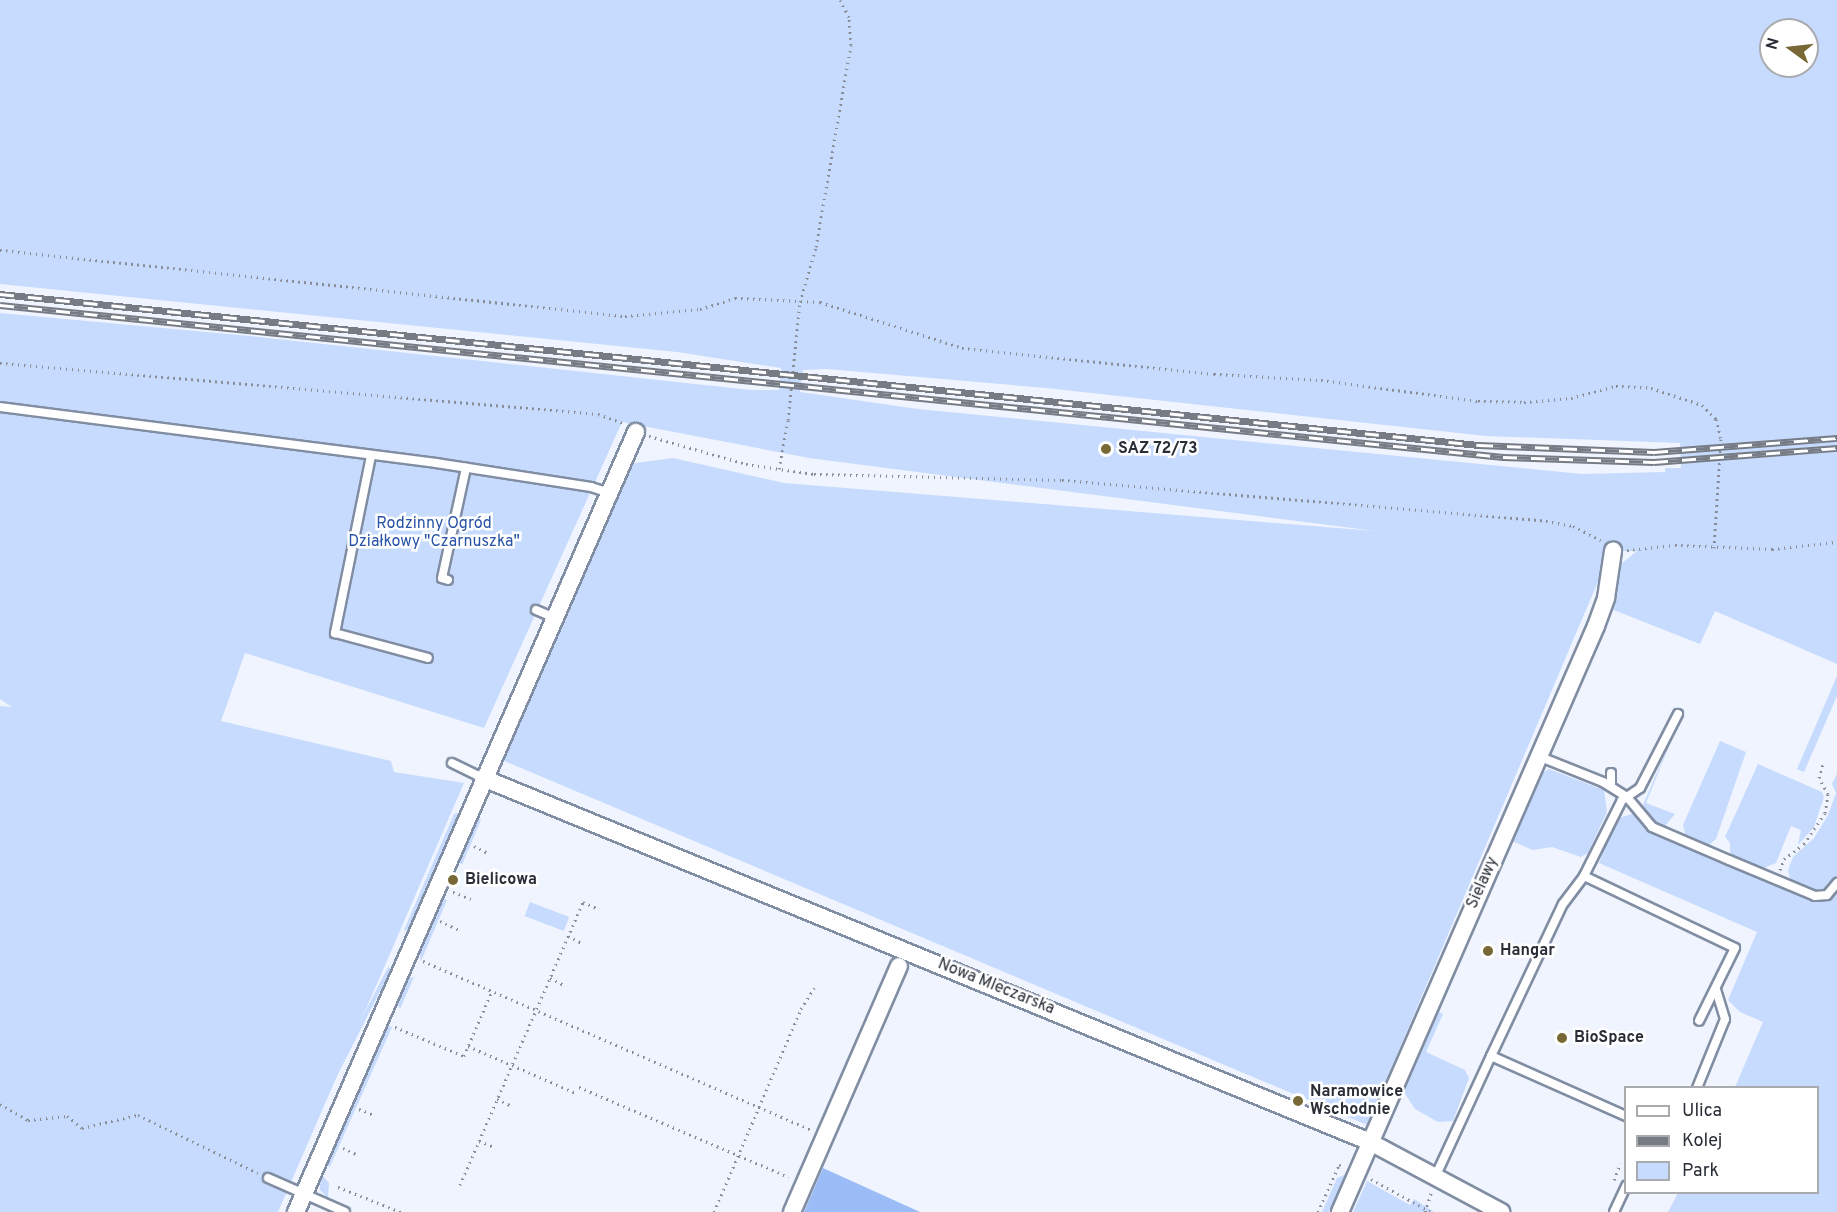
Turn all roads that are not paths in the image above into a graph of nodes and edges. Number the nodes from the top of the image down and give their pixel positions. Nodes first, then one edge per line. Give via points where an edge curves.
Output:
1 (0, 407) edge
2 (636, 432) road end
3 (371, 456) junction
4 (466, 468) junction
5 (609, 493) junction
6 (1613, 551) road end
7 (448, 580) dead end
8 (536, 610) dead end
9 (556, 618) junction
10 (428, 658) dead end
11 (1678, 714) dead end
12 (1538, 756) junction
13 (452, 763) dead end
14 (1611, 772) dead end
15 (483, 778) junction
16 (1611, 786) junction
17 (1627, 796) junction
18 (1584, 876) junction
19 (1837, 883) edge
20 (899, 966) dead end
21 (1716, 989) junction
22 (1699, 1022) dead end
23 (1491, 1056) junction
24 (1698, 1086) edge
25 (1624, 1115) edge
26 (1370, 1142) junction
27 (1436, 1175) junction
28 (268, 1178) road end
29 (1624, 1190) edge
30 (304, 1194) junction
31 (296, 1212) edge
32 (345, 1212) edge
33 (792, 1212) edge
34 (1340, 1212) edge
35 (1501, 1212) edge
36 (1614, 1212) edge

1 - 3 lane
2 - 5 street
3 - 4 lane
3 - 10 lane via 334,633
4 - 5 lane
4 - 7 lane via 442,578
5 - 9 street
6 - 12 street, Sielawy via 1606,598
8 - 9 lane
9 - 15 street
11 - 17 lane via 1641,788
12 - 16 lane
12 - 26 street, Sielawy
13 - 15 lane
14 - 16 lane
15 - 26 street, Nowa Mleczarska
15 - 30 street
16 - 17 lane
17 - 18 lane
17 - 19 lane via 1652,826 1776,880 1815,896 1827,895
18 - 21 lane via 1735,948
18 - 23 lane via 1563,904
20 - 33 street
21 - 22 lane
21 - 24 lane via 1725,1019
23 - 25 lane
23 - 27 lane
26 - 27 street, Nowa Mleczarska
26 - 34 street, Sielawy
27 - 35 street, Nowa Mleczarska
28 - 30 lane
29 - 36 lane
30 - 31 street
30 - 32 lane

